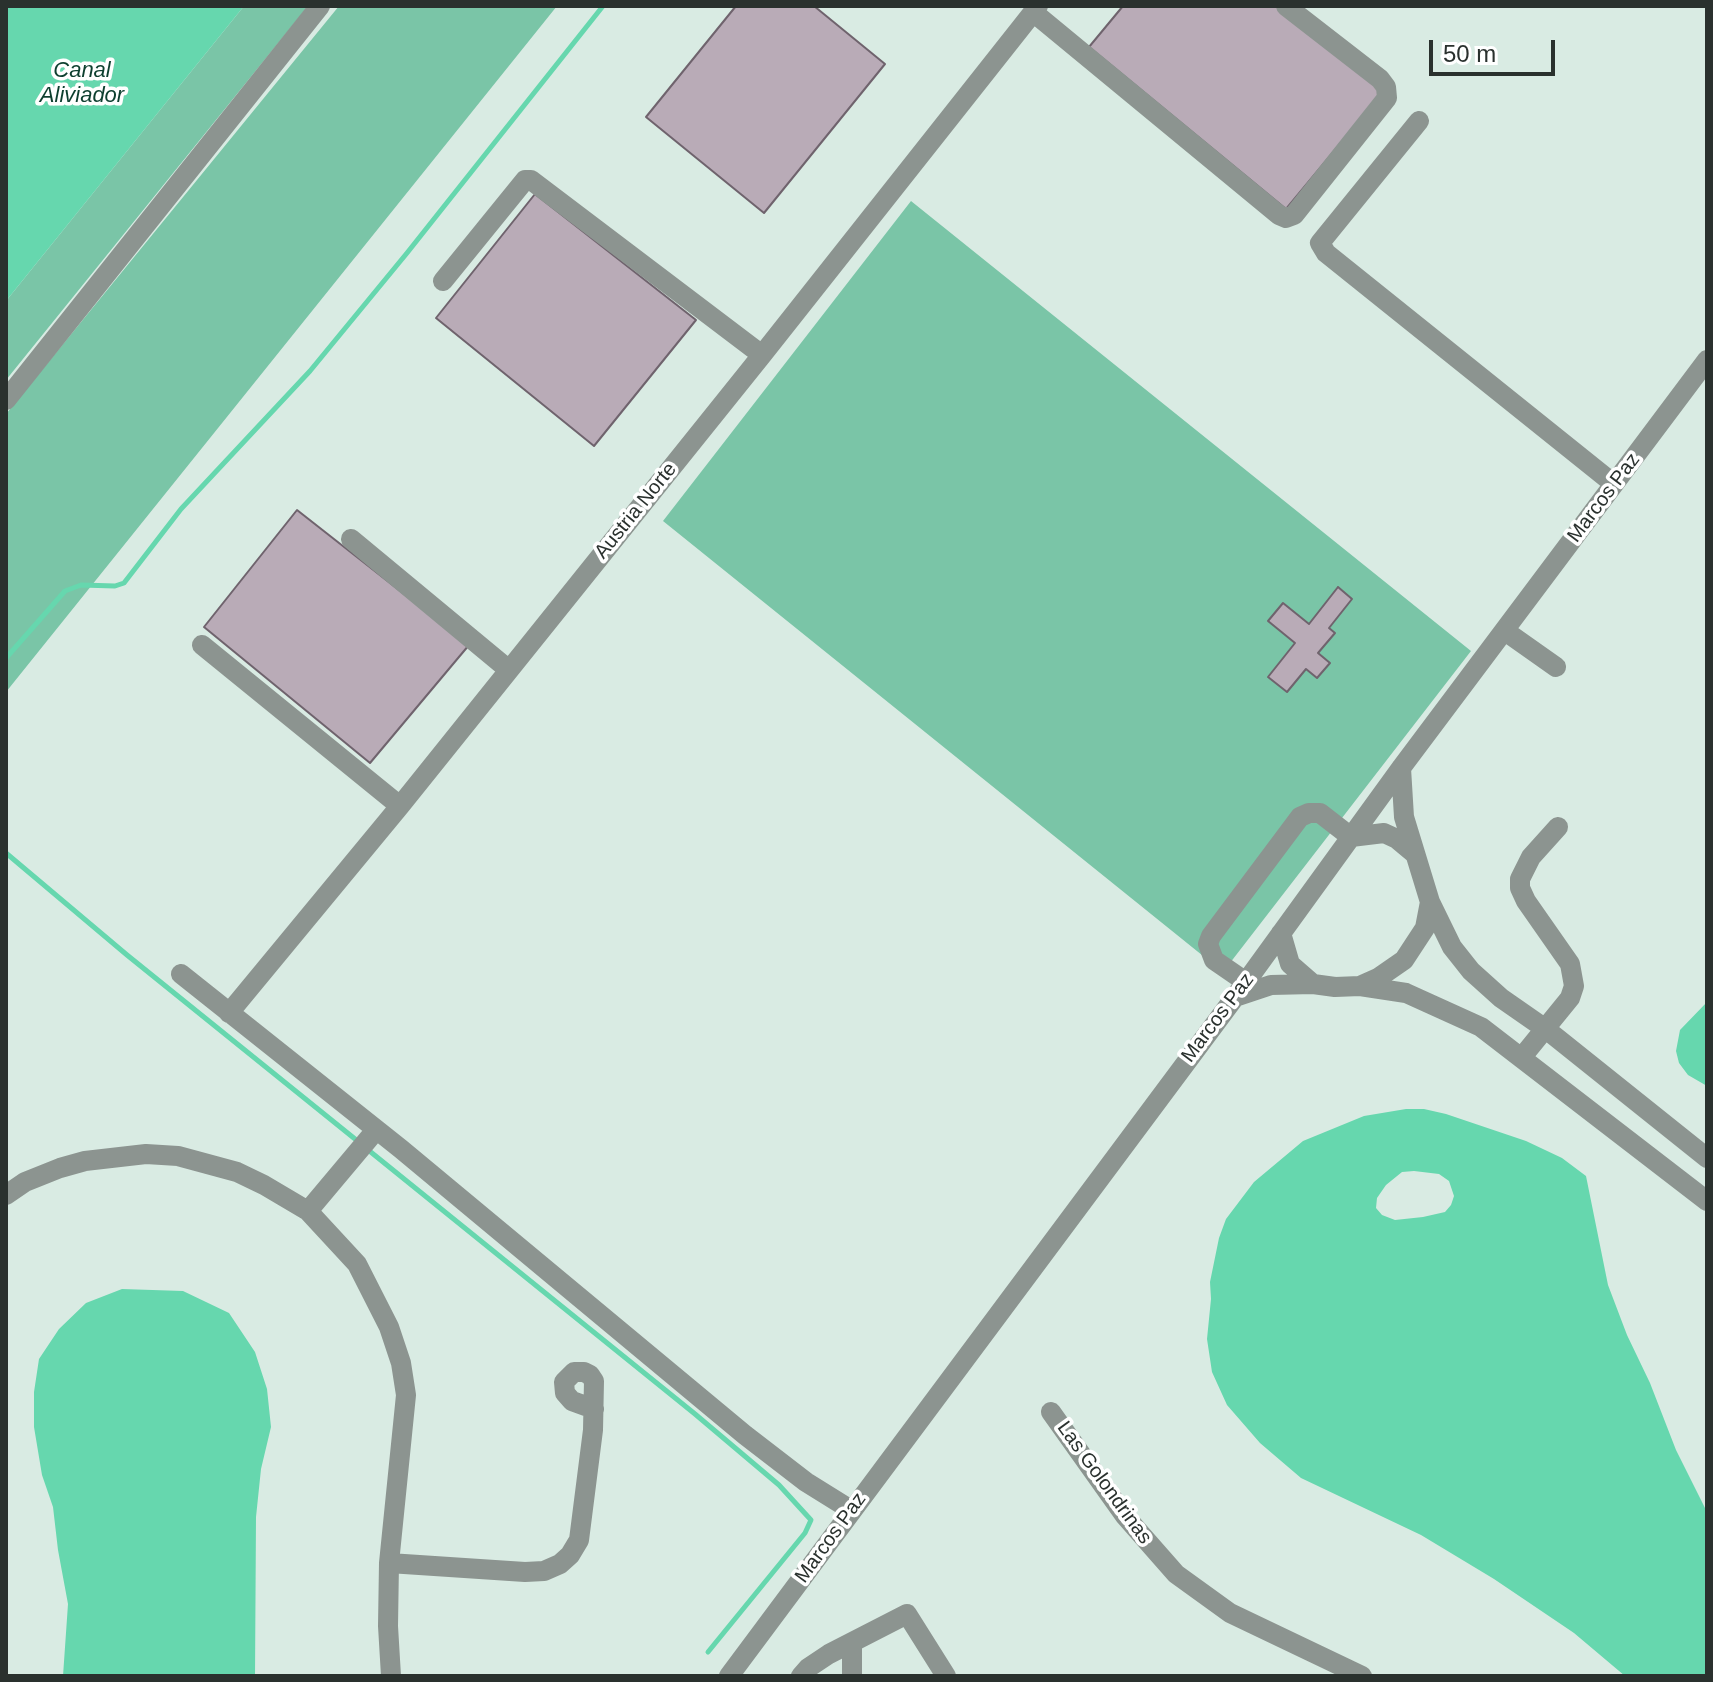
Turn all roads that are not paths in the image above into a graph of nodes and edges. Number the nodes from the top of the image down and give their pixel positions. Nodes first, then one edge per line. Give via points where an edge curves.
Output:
1 (320, 6) edge
2 (1010, 6) edge
3 (1286, 6) edge
4 (1032, 12) edge
5 (1419, 121) dead end
6 (443, 281) dead end
7 (762, 355) junction
8 (1707, 360) edge
9 (6, 400) edge
10 (1614, 484) junction
11 (351, 539) dead end
12 (1505, 631) junction
13 (202, 645) dead end
14 (1556, 667) dead end
15 (509, 670) junction
16 (1401, 768) junction
17 (400, 806) junction
18 (1558, 827) dead end
19 (1351, 837) junction
20 (1415, 854) junction
21 (1430, 902) junction
22 (1281, 933) junction
23 (181, 974) dead end
24 (1313, 984) junction
25 (1360, 986) junction
26 (1240, 989) junction
27 (229, 1013) junction
28 (1547, 1030) junction
29 (1522, 1057) junction
30 (368, 1140) junction
31 (1707, 1158) edge
32 (6, 1195) edge
33 (1707, 1201) edge
34 (308, 1211) junction
35 (594, 1409) dead end
36 (1051, 1412) dead end
37 (851, 1510) junction
38 (389, 1563) junction
39 (852, 1643) junction
40 (391, 1676) edge
41 (729, 1676) edge
42 (801, 1676) edge
43 (852, 1676) edge
44 (946, 1676) edge
45 (1362, 1676) edge

1 - 9 street
2 - 4 street
3 - 4 street via 1380,79 1387,98 1294,215 1286,218
4 - 7 street, Austria Norte
5 - 10 street via 1320,243
6 - 7 street via 525,180 531,180
7 - 15 street, Austria Norte
8 - 10 street, Marcos Paz
10 - 12 street, Marcos Paz
11 - 15 street
12 - 14 street
12 - 16 street, Marcos Paz
13 - 17 street
15 - 17 street, Austria Norte
16 - 19 street, Marcos Paz
16 - 20 street via 1404,817
17 - 27 street, Austria Norte
18 - 28 street via 1531,857 1520,879 1526,901 1574,976 1570,998
19 - 20 street via 1384,833
19 - 22 street, Marcos Paz
19 - 26 street via 1320,813 1300,817 1211,936 1214,960
20 - 21 street
21 - 25 street via 1425,928 1404,960
21 - 28 street via 1452,947 1471,971
22 - 24 street via 1290,964
22 - 26 street, Marcos Paz
23 - 27 street
24 - 25 street
24 - 26 street
25 - 29 street via 1406,993 1481,1027
26 - 37 street, Marcos Paz
27 - 30 street
28 - 29 street
28 - 31 street
29 - 33 street
30 - 34 street
30 - 37 street via 806,1482
32 - 34 street via 60,1168 146,1154 178,1156 237,1172
34 - 38 street via 357,1264 401,1363 406,1395
35 - 38 street via 579,1540 560,1564 525,1572
36 - 45 street, Las Golondrinas via 1125,1516 1176,1574 1230,1613
37 - 41 street, Marcos Paz
38 - 40 street
39 - 42 street
39 - 43 street
39 - 44 street via 907,1614

